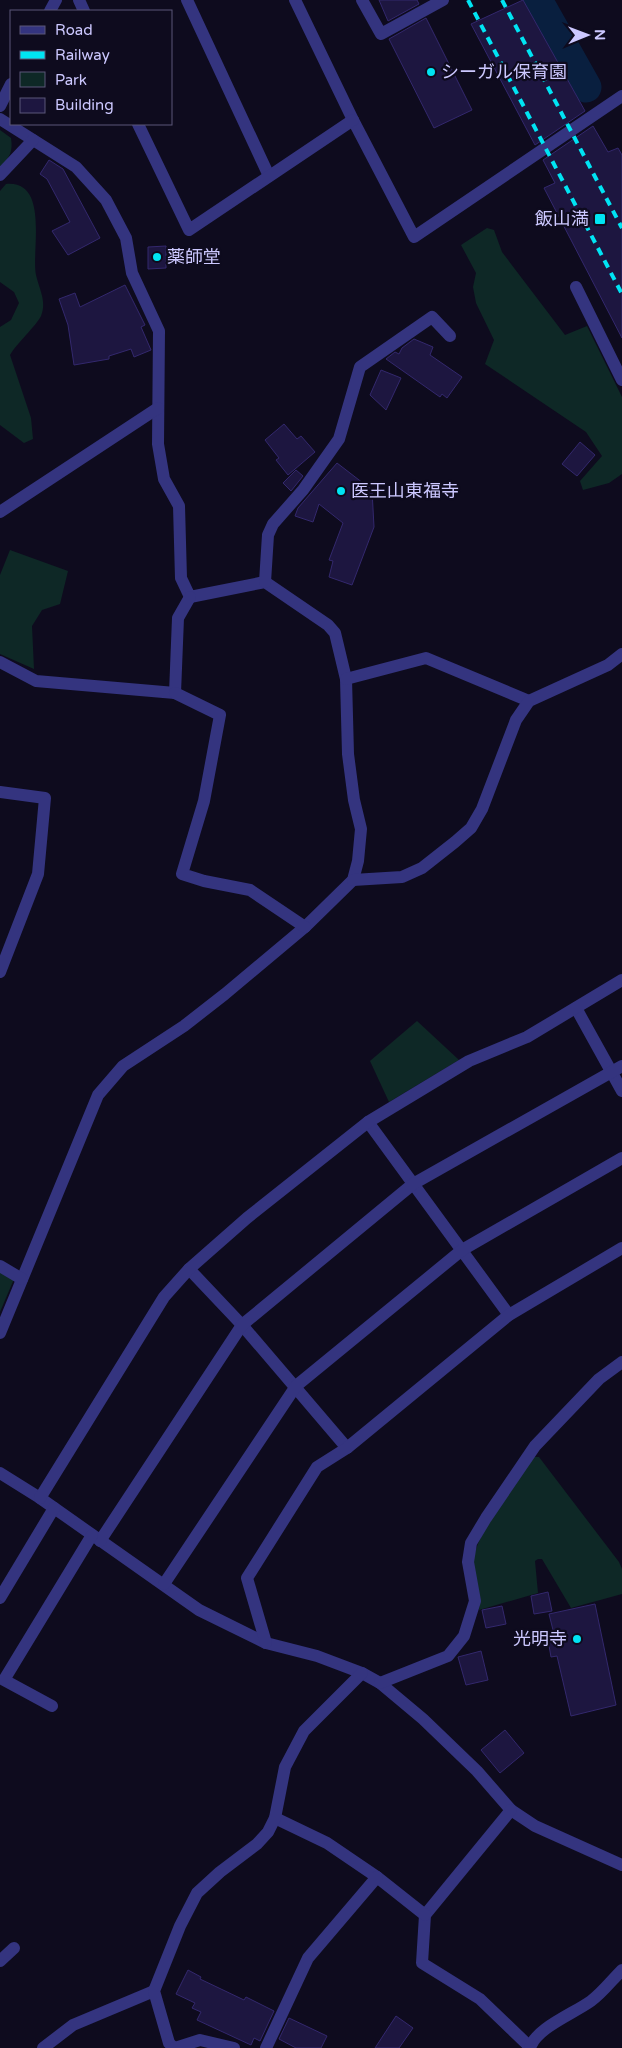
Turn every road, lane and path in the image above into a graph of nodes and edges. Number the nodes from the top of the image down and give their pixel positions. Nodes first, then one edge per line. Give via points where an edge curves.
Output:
1 (187, 0) edge
2 (295, 0) edge
3 (362, 0) edge
4 (443, 0) edge
5 (10, 86) edge
6 (622, 96) edge
7 (0, 106) edge
8 (0, 119) edge
9 (353, 120) junction
10 (138, 125) edge
11 (32, 140) junction
12 (0, 175) edge
13 (269, 176) junction
14 (576, 287) dead end
15 (450, 336) dead end
16 (622, 380) edge
17 (158, 408) junction
18 (0, 512) edge
19 (265, 582) junction
20 (190, 598) junction
21 (622, 654) edge
22 (0, 662) edge
23 (346, 679) junction
24 (175, 693) junction
25 (529, 701) junction
26 (0, 792) edge
27 (353, 880) junction
28 (305, 927) junction
29 (0, 972) edge
30 (622, 980) edge
31 (576, 1008) junction
32 (617, 1069) edge
33 (622, 1091) edge
34 (368, 1122) junction
35 (622, 1158) edge
36 (413, 1184) junction
37 (622, 1248) edge
38 (462, 1250) junction
39 (0, 1266) edge
40 (189, 1269) junction
41 (22, 1278) junction
42 (509, 1315) junction
43 (242, 1325) junction
44 (0, 1333) edge
45 (622, 1362) edge
46 (296, 1386) junction
47 (347, 1448) junction
48 (0, 1474) edge
49 (40, 1498) junction
50 (54, 1508) junction
51 (96, 1538) junction
52 (164, 1584) junction
53 (0, 1598) edge
54 (266, 1643) junction
55 (362, 1673) junction
56 (380, 1683) junction
57 (52, 1706) dead end
58 (511, 1810) junction
59 (275, 1818) junction
60 (622, 1865) edge
61 (377, 1876) junction
62 (425, 1915) junction
63 (14, 1948) dead end
64 (0, 1961) edge
65 (622, 1970) edge
66 (154, 1991) junction
67 (530, 2047) edge
68 (42, 2048) edge
69 (174, 2048) edge
70 (234, 2048) edge
71 (266, 2048) edge

1 - 13 street
2 - 9 street
3 - 4 street via 381,34
5 - 7 street
6 - 9 street via 414,236
8 - 11 street
9 - 13 street
10 - 13 street via 190,230
11 - 12 street
11 - 17 street via 76,167 92,183 106,200 126,238 132,273 160,331
14 - 16 street
15 - 19 street via 432,317 360,367 339,439 303,490 273,524 268,535
17 - 18 street
17 - 20 street via 158,444 164,479 179,506 181,578
19 - 20 street
19 - 23 street via 335,633
20 - 24 street via 178,618
21 - 25 street via 608,665
22 - 24 street via 36,681
23 - 25 street via 426,658
23 - 27 street via 348,754 361,828
24 - 28 street via 220,714 204,801 182,874 250,890
25 - 27 street via 516,720 482,809 471,828 422,868 402,877
26 - 29 street via 45,798 38,874
27 - 28 street
28 - 41 street via 184,1026 123,1066 108,1080 98,1095
30 - 31 street
31 - 32 street
31 - 34 street via 527,1037 469,1061
32 - 33 street
32 - 36 street
34 - 36 street
34 - 40 street via 247,1218
35 - 38 street
36 - 38 street
36 - 43 street
37 - 42 street
38 - 42 street
38 - 46 street
39 - 41 street
40 - 43 street
40 - 49 street via 164,1297
41 - 44 street
42 - 47 street
43 - 46 street
43 - 51 street
45 - 56 street via 599,1379 535,1446 471,1543 468,1562 476,1601 464,1636 448,1656
46 - 47 street
46 - 52 street
47 - 54 street via 317,1467 247,1578
48 - 49 street
49 - 50 street
50 - 51 street
50 - 53 street
51 - 52 street
51 - 57 street via 4,1680
52 - 54 street via 199,1610
54 - 55 street via 317,1656
55 - 56 street
55 - 59 street via 304,1731 285,1767
56 - 58 street via 477,1771
58 - 60 street via 535,1826
58 - 62 street
59 - 61 street via 327,1843
59 - 66 street via 257,1844 197,1893
61 - 62 street
61 - 71 street via 308,1958
62 - 67 street via 422,1963 480,1999
63 - 64 street
65 - 67 street via 593,2000 542,2030
66 - 68 street via 73,2025
66 - 69 street via 169,2043
69 - 70 street via 200,2040

